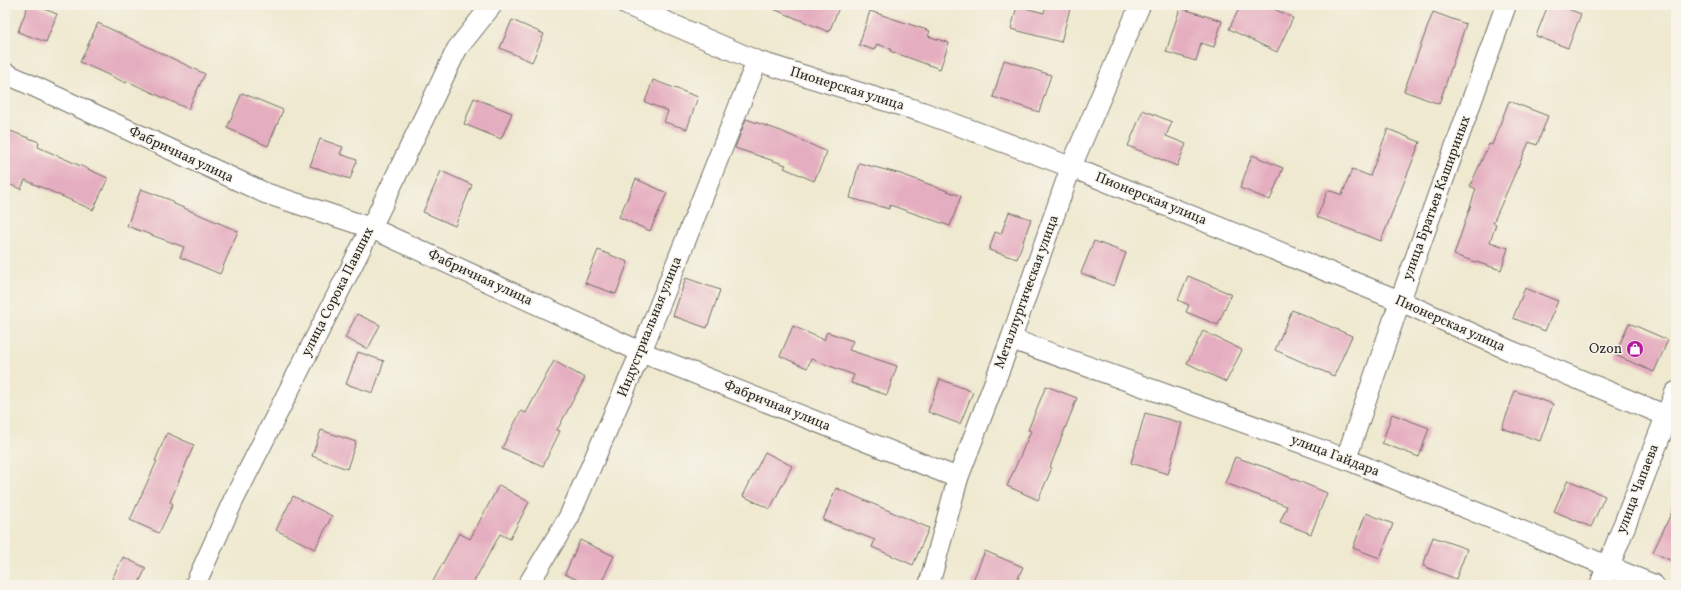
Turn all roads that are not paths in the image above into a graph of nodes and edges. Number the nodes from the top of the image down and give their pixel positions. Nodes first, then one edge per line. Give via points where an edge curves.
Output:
1 (492, 5) edge
2 (627, 5) edge
3 (1140, 5) edge
4 (1506, 5) edge
5 (757, 61) junction
6 (5, 73) edge
7 (1071, 167) junction
8 (371, 228) junction
9 (1400, 300) junction
10 (1011, 339) junction
11 (641, 352) junction
12 (1676, 393) edge
13 (1667, 416) junction
14 (1346, 459) junction
15 (958, 478) junction
16 (1605, 576) edge
17 (531, 584) edge
18 (195, 585) edge
19 (929, 585) edge
20 (1654, 585) edge

1 - 8 street, улица Сорока Павших via 457,49
2 - 5 street, Пионерская улица
3 - 7 street, Металлургическая улица
4 - 9 street, улица Братьев Кашириных
5 - 7 street, Пионерская улица via 922,112
5 - 11 street, Индустриальная улица
6 - 8 street, Фабричная улица via 264,193
7 - 9 street, Пионерская улица
7 - 10 street, Металлургическая улица
8 - 11 street, Фабричная улица
8 - 18 street, улица Сорока Павших via 233,501
9 - 13 street, Пионерская улица via 1511,351
9 - 14 street, улица Братьев Кашириных
10 - 14 street, улица Гайдара
10 - 15 street, Металлургическая улица
11 - 15 street, Фабричная улица
11 - 17 street, Индустриальная улица via 569,518
12 - 13 street, улица Чапаева
13 - 16 street, улица Чапаева
14 - 16 street, улица Гайдара
15 - 19 street, Металлургическая улица
16 - 20 street, улица Гайдара

